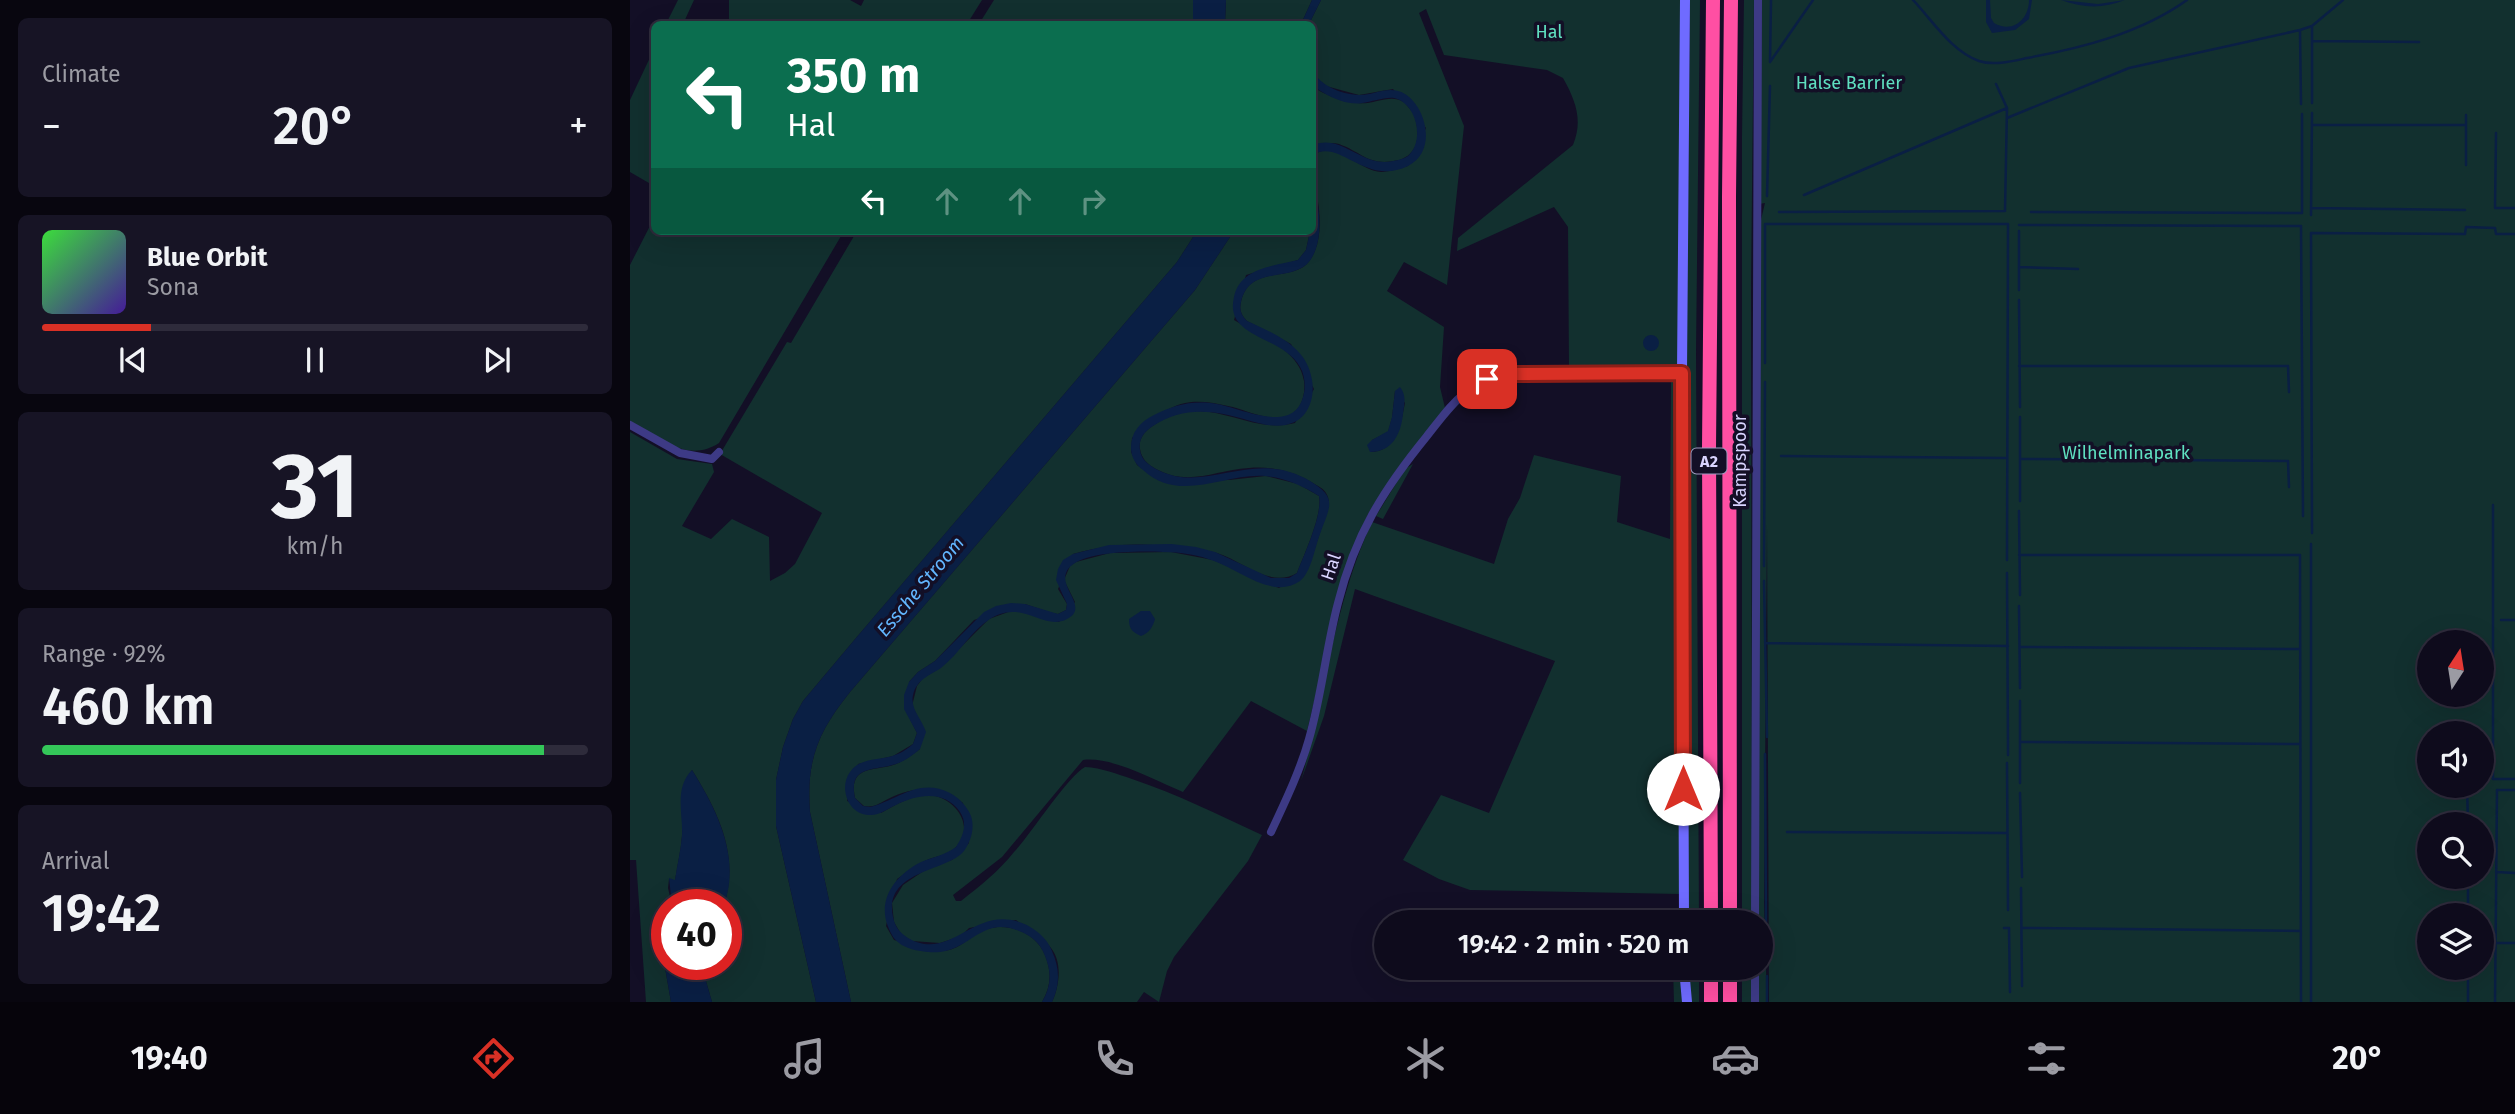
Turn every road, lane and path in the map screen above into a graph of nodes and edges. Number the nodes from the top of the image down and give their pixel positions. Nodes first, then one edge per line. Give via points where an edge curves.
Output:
1 (1685, 0) edge
2 (1713, 0) edge
3 (1731, 0) edge
4 (1758, 0) edge
5 (1682, 373) junction
6 (630, 425) edge
7 (719, 452) dead end
8 (1271, 832) dead end
9 (1684, 910) edge
10 (1711, 910) edge
11 (1730, 910) edge
12 (1755, 910) edge
13 (1685, 980) edge
14 (1711, 980) edge
15 (1730, 980) edge
16 (1755, 980) edge
17 (1686, 1002) edge
18 (1711, 1002) edge
19 (1730, 1002) edge
20 (1755, 1002) edge

1 - 5 street
2 - 10 highway, A2
3 - 11 highway, A2
4 - 12 street, Kampspoor
5 - 8 street, Hal via 1509,374 1470,387 1451,407 1381,497 1366,525 1338,602 1307,747
5 - 9 street
6 - 7 street via 680,453 712,459
13 - 17 street
14 - 18 highway
15 - 19 highway
16 - 20 street

